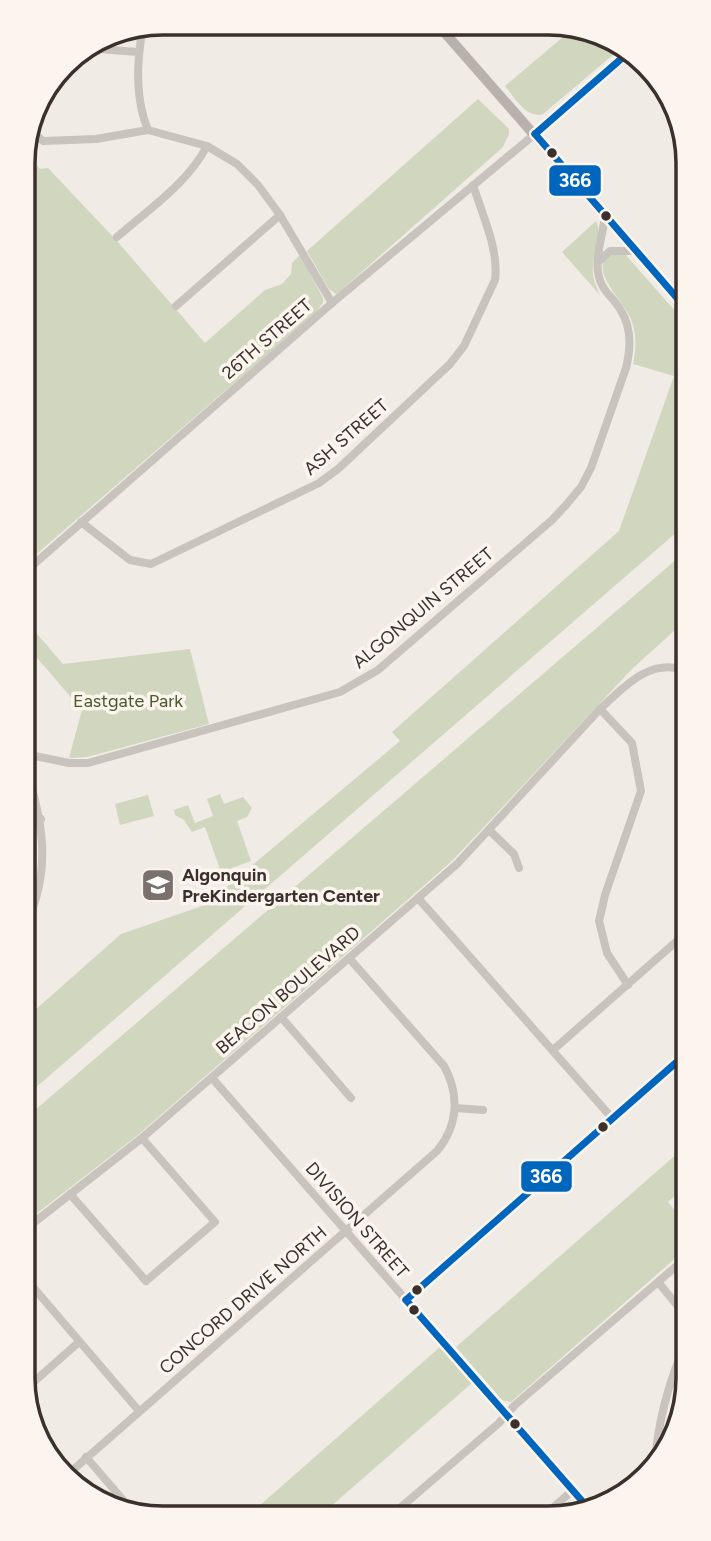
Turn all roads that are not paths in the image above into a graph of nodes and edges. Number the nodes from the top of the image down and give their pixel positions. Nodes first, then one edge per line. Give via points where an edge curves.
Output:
1 (447, 35) edge
2 (141, 37) edge
3 (105, 49) edge
4 (138, 52) junction
5 (621, 59) edge
6 (148, 130) junction
7 (535, 134) junction
8 (37, 136) edge
9 (207, 146) junction
10 (473, 185) junction
11 (280, 215) junction
12 (606, 216) junction
13 (117, 237) dead end
14 (636, 251) junction
15 (599, 261) junction
16 (676, 297) edge
17 (332, 303) junction
18 (176, 306) dead end
19 (81, 522) junction
20 (35, 563) edge
21 (676, 669) edge
22 (600, 709) junction
23 (35, 756) edge
24 (35, 798) edge
25 (41, 819) junction
26 (35, 822) edge
27 (489, 830) junction
28 (519, 868) dead end
29 (418, 898) junction
30 (35, 905) edge
31 (676, 942) edge
32 (349, 958) junction
33 (628, 985) junction
34 (281, 1017) junction
35 (553, 1050) junction
36 (676, 1063) edge
37 (212, 1077) junction
38 (351, 1098) dead end
39 (455, 1108) junction
40 (483, 1110) dead end
41 (612, 1118) junction
42 (142, 1138) junction
43 (70, 1194) junction
44 (35, 1222) edge
45 (346, 1231) junction
46 (676, 1267) edge
47 (659, 1282) junction
48 (35, 1290) edge
49 (407, 1300) junction
50 (676, 1303) edge
51 (79, 1342) junction
52 (676, 1365) edge
53 (35, 1380) edge
54 (139, 1411) junction
55 (507, 1414) junction
56 (656, 1447) edge
57 (86, 1457) junction
58 (74, 1469) edge
59 (573, 1490) junction
60 (121, 1499) edge
61 (583, 1501) edge
62 (402, 1506) edge
63 (555, 1506) edge

1 - 7 main road
2 - 4 street
3 - 4 street
4 - 6 street via 142,116
5 - 7 street, 26TH STREET
6 - 8 street via 96,139 43,141
6 - 9 street
7 - 10 street, 26TH STREET
7 - 12 main road
9 - 11 street via 237,164
9 - 13 street via 185,178
10 - 17 street, 26TH STREET
10 - 19 street, ASH STREET via 496,270 464,346 338,469 312,488 151,564 130,560
11 - 17 street
11 - 18 street
12 - 14 main road
12 - 15 street, ALGONQUIN STREET
14 - 15 street via 610,251
14 - 16 main road
15 - 23 street, ALGONQUIN STREET via 602,288 626,322 630,352 591,468 552,520 378,670 340,692 88,763
17 - 19 street, 26TH STREET
19 - 20 street, 26TH STREET
21 - 22 street, BEACON BOULEVARD via 662,667 637,676
22 - 27 street, BEACON BOULEVARD
22 - 33 street via 632,743 641,791 599,920 607,953
24 - 25 street
25 - 26 street
25 - 30 street via 44,850
27 - 28 street via 514,854
27 - 29 street, BEACON BOULEVARD
29 - 32 street, BEACON BOULEVARD
29 - 35 street
31 - 33 street
32 - 34 street, BEACON BOULEVARD
32 - 39 street via 444,1066 453,1085
33 - 35 street
34 - 37 street, BEACON BOULEVARD
34 - 38 street
35 - 41 street
36 - 41 street
37 - 42 street, BEACON BOULEVARD
37 - 45 street, DIVISION STREET
39 - 40 street
39 - 45 street, CONCORD DRIVE NORTH via 451,1128 437,1151
41 - 49 street
42 - 43 street, BEACON BOULEVARD
42 - 43 street via 215,1222 146,1282
43 - 44 street, BEACON BOULEVARD
45 - 49 street, DIVISION STREET
45 - 54 street, CONCORD DRIVE NORTH
46 - 47 street
47 - 50 street
47 - 55 street
48 - 51 street
49 - 55 street, DIVISION STREET
51 - 53 street
51 - 54 street
52 - 56 street
54 - 57 street, CONCORD DRIVE NORTH
55 - 59 street, DIVISION STREET
55 - 62 street
57 - 58 street, CONCORD DRIVE NORTH
57 - 60 street
59 - 61 street, DIVISION STREET
59 - 63 street

